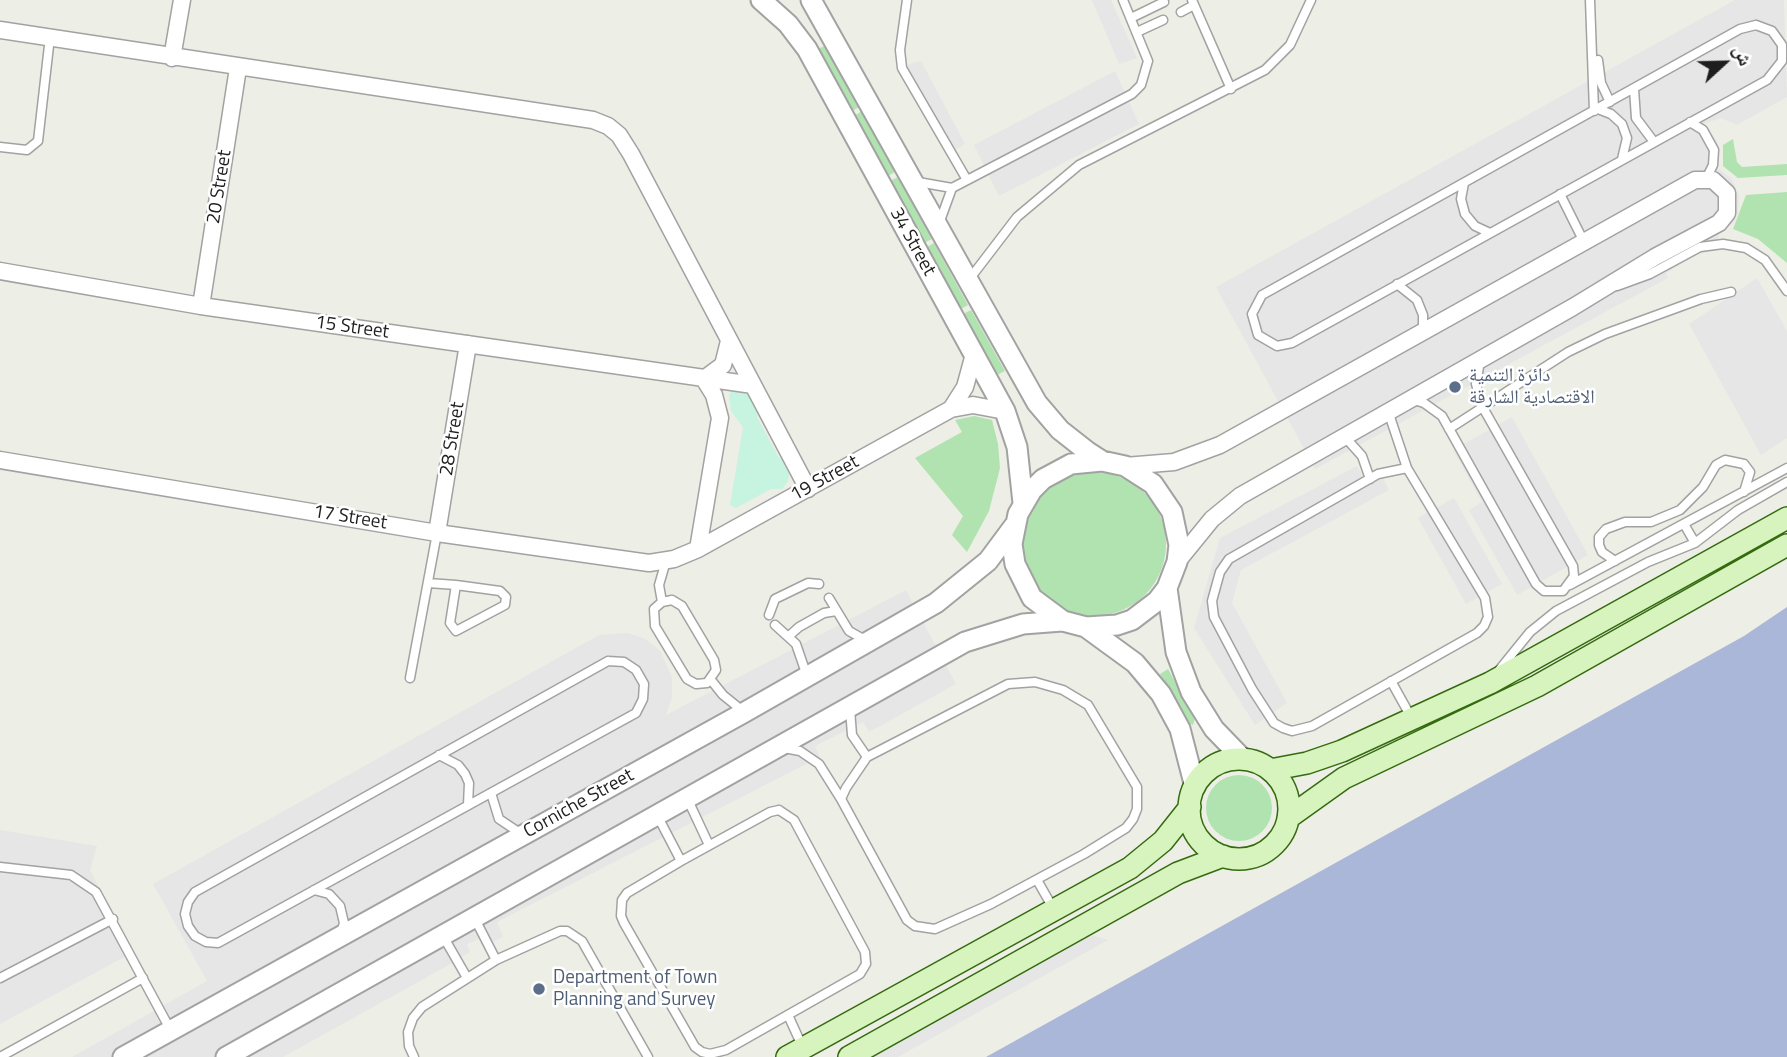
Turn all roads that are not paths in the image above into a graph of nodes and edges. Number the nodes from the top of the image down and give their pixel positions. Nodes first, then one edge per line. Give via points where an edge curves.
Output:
1 (182, 0) edge
2 (761, 0) edge
3 (811, 0) edge
4 (907, 0) edge
5 (1123, 0) edge
6 (1311, 0) edge
7 (1590, 0) edge
8 (1164, 2) dead end
9 (1193, 3) edge
10 (1181, 12) dead end
11 (1131, 18) junction
12 (1163, 20) dead end
13 (0, 30) edge
14 (1137, 32) junction
15 (50, 37) junction
16 (1593, 44) junction
17 (172, 58) junction
18 (238, 68) junction
19 (1231, 89) junction
20 (1634, 89) junction
21 (1610, 103) junction
22 (1596, 110) junction
23 (1690, 122) junction
24 (1654, 142) junction
25 (0, 147) edge
26 (1622, 159) junction
27 (909, 177) junction
28 (1706, 179) junction
29 (967, 180) junction
30 (1464, 183) junction
31 (952, 188) junction
32 (1560, 194) junction
33 (940, 232) junction
34 (1490, 233) junction
35 (1584, 242) junction
36 (0, 271) edge
37 (968, 282) junction
38 (1397, 284) junction
39 (1604, 289) junction
40 (1787, 290) edge
41 (1731, 292) dead end
42 (201, 306) junction
43 (1423, 332) junction
44 (729, 341) junction
45 (468, 344) junction
46 (974, 354) junction
47 (1480, 361) junction
48 (704, 379) junction
49 (753, 386) junction
50 (1411, 399) junction
51 (1482, 406) junction
52 (951, 409) junction
53 (1005, 411) junction
54 (1388, 411) junction
55 (1449, 429) junction
56 (1344, 436) junction
57 (0, 460) edge
58 (1102, 461) junction
59 (1125, 466) junction
60 (1407, 468) junction
61 (1787, 468) edge
62 (1370, 479) junction
63 (1787, 482) edge
64 (808, 489) junction
65 (1744, 492) junction
66 (1023, 503) junction
67 (1787, 518) edge
68 (1684, 524) junction
69 (1014, 525) junction
70 (438, 533) junction
71 (1695, 543) junction
72 (1787, 545) edge
73 (698, 549) junction
74 (666, 561) junction
75 (1615, 561) junction
76 (1177, 562) junction
77 (428, 583) junction
78 (818, 584) dead end
79 (456, 585) junction
80 (1570, 585) junction
81 (1167, 588) junction
82 (829, 598) dead end
83 (662, 602) junction
84 (836, 611) junction
85 (769, 615) dead end
86 (1063, 621) junction
87 (775, 625) dead end
88 (1086, 627) junction
89 (789, 636) junction
90 (870, 641) junction
91 (807, 677) junction
92 (410, 678) dead end
93 (711, 680) junction
94 (1391, 681) junction
95 (1490, 683) junction
96 (850, 706) junction
97 (746, 712) junction
98 (1413, 720) junction
99 (778, 747) junction
100 (439, 755) junction
101 (867, 757) junction
102 (1243, 759) junction
103 (1270, 770) junction
104 (491, 793) junction
105 (1193, 797) junction
106 (687, 798) junction
107 (841, 799) junction
108 (468, 805) junction
109 (657, 816) junction
110 (1288, 818) junction
111 (523, 834) junction
112 (709, 845) junction
113 (1223, 856) junction
114 (681, 861) junction
115 (0, 867) edge
116 (1037, 880) junction
117 (314, 890) junction
118 (1053, 909) junction
119 (474, 918) junction
120 (113, 919) junction
121 (442, 936) junction
122 (338, 939) junction
123 (496, 960) junction
124 (466, 976) junction
125 (0, 978) edge
126 (142, 978) junction
127 (788, 1015) junction
128 (170, 1029) junction
129 (795, 1053) edge
130 (0, 1057) edge
131 (122, 1057) edge
132 (226, 1057) edge
133 (414, 1057) edge
134 (648, 1057) edge
135 (849, 1057) edge

1 - 17 street
2 - 46 street, 34 Street via 788,24 807,50
3 - 27 street, 34 Street
4 - 29 lane via 902,68
5 - 11 lane
6 - 19 lane via 1299,30 1278,58
7 - 16 lane
8 - 11 lane
9 - 10 lane
9 - 19 lane
11 - 14 lane
12 - 14 lane
13 - 15 street
14 - 29 lane via 1148,61 1141,85 1132,94
15 - 17 street
15 - 25 lane via 38,141 27,150
16 - 21 lane
16 - 22 lane
17 - 18 street
18 - 42 street, 20 Street
18 - 44 street via 593,120 608,126 631,154
19 - 37 lane via 1102,150 1057,181 999,238
20 - 21 lane
20 - 23 lane via 1740,29 1756,26 1772,31 1783,53 1774,76
20 - 24 lane via 1636,118
21 - 22 lane
22 - 26 lane via 1617,118 1625,130 1627,145
22 - 30 lane
23 - 24 lane
23 - 28 lane via 1703,130 1714,150
24 - 26 lane
26 - 32 lane
27 - 31 lane via 930,186
27 - 33 street, 34 Street
28 - 35 street via 1695,180
28 - 39 street via 1727,193 1729,206 1724,218
29 - 31 lane
30 - 34 lane via 1461,199 1465,214 1475,226
30 - 38 lane via 1262,295 1254,307 1254,329 1263,341 1284,345
31 - 33 lane
32 - 34 lane
32 - 35 lane
33 - 37 street, 34 Street
34 - 38 lane
35 - 43 street
36 - 42 street, 15 Street
37 - 58 street, 34 Street via 1037,404 1067,436
38 - 43 lane via 1417,300
39 - 40 lane via 1639,279 1700,247 1723,243 1745,248 1765,260
39 - 47 street
41 - 51 lane via 1605,334
42 - 45 street, 15 Street
43 - 59 street via 1205,452 1174,462
44 - 48 street via 723,365
44 - 49 street
45 - 48 street, 15 Street
45 - 70 street, 28 Street
46 - 52 street via 968,379
46 - 53 street, 34 Street
47 - 50 street
47 - 51 lane via 1476,384
48 - 49 street, 15 Street
48 - 73 street via 720,418
49 - 64 street
50 - 54 street
50 - 55 lane via 1434,409
51 - 55 lane
51 - 80 lane via 1573,566
52 - 53 street, 19 Street via 972,405
52 - 64 street, 19 Street
53 - 66 street, 34 Street via 1017,447
54 - 56 street
54 - 60 lane
55 - 80 lane via 1536,584 1553,593
56 - 62 lane via 1362,456
56 - 76 street via 1233,501 1199,532
57 - 70 street, 17 Street
58 - 59 street
58 - 66 street via 1057,470
59 - 76 street via 1153,484 1168,505 1177,528
60 - 62 lane
60 - 94 lane via 1485,597 1488,617 1478,633
61 - 65 lane
62 - 94 lane via 1229,559 1214,586 1213,609 1252,689 1274,723 1283,728 1293,731 1312,726
63 - 71 lane via 1738,510
64 - 73 street, 19 Street
65 - 68 lane
65 - 75 lane via 1750,472 1735,459 1725,460 1681,510 1651,522 1625,522 1606,529 1599,545
66 - 69 street
67 - 95 main road
68 - 71 lane
68 - 75 lane
69 - 86 street via 1014,564 1021,582 1032,598
69 - 90 street, Corniche Street via 988,561 963,584
70 - 74 street, 17 Street via 649,563
70 - 77 lane
71 - 95 lane via 1556,611 1517,646
72 - 110 main road via 1537,686 1344,778
73 - 74 street, 17 Street
74 - 83 lane via 659,585
75 - 80 lane
76 - 81 street
77 - 79 lane
77 - 92 lane
78 - 85 lane via 808,583 775,599
79 - 79 lane via 500,591 506,597 505,605 456,631 450,623
81 - 88 street via 1132,620
81 - 102 street via 1171,632 1191,692 1214,729
82 - 84 lane
83 - 93 lane via 673,600 682,606 716,665
83 - 93 lane via 654,609 653,620 687,679 702,685
84 - 89 lane via 799,626
84 - 90 lane via 849,631
86 - 88 street
86 - 96 street via 1023,624 984,634
87 - 89 lane
88 - 105 street via 1127,656 1161,694 1180,729
89 - 91 lane via 803,657
90 - 91 street, Corniche Street
91 - 97 street, Corniche Street
93 - 97 lane
94 - 98 lane
95 - 98 main road
96 - 99 street
96 - 101 lane via 852,735
97 - 111 street, Corniche Street
98 - 103 main road via 1324,758
99 - 106 street
99 - 107 lane via 800,751 819,764
100 - 104 lane via 608,661 624,662 636,670 644,684 636,713
100 - 108 lane via 465,774
100 - 117 lane via 195,892 185,914 195,936 218,943
101 - 107 lane
101 - 116 lane via 1008,684 1035,682 1076,696 1088,705 1137,787 1137,809 1126,828
102 - 103 main road
102 - 105 main road via 1211,768
103 - 110 main road via 1286,792
104 - 108 lane
104 - 111 lane via 499,819
105 - 113 main road via 1199,837
105 - 118 main road via 1163,841 1142,860
106 - 109 street
106 - 112 lane
107 - 116 lane via 907,920 915,926 935,929
108 - 117 lane
109 - 114 lane
109 - 119 street
110 - 113 main road via 1276,843 1261,854 1242,859
111 - 122 street, Corniche Street
112 - 114 lane
112 - 127 lane via 770,812 788,813 865,952 866,964 860,974
113 - 135 main road via 1178,873
114 - 127 lane via 627,893 621,916 695,1047 718,1054
115 - 120 lane via 78,878 96,892
116 - 118 lane
117 - 122 lane via 329,894 340,906 344,923
118 - 129 main road
119 - 121 street
119 - 123 lane
120 - 125 lane
120 - 126 lane
121 - 124 lane
121 - 132 street
122 - 128 street, Corniche Street
123 - 124 lane
123 - 134 lane via 560,931 578,936
124 - 133 lane via 413,1018 408,1032
126 - 128 lane
126 - 130 lane
127 - 129 lane
128 - 131 street, Corniche Street

